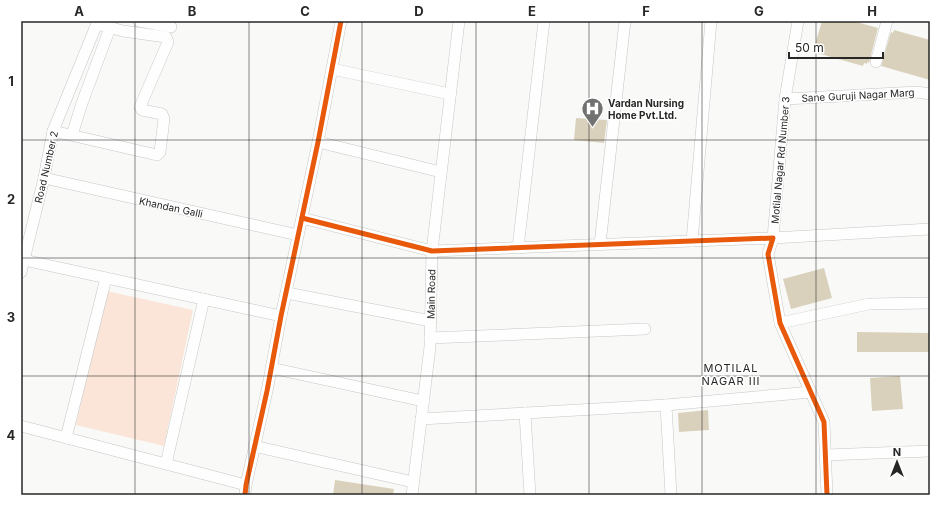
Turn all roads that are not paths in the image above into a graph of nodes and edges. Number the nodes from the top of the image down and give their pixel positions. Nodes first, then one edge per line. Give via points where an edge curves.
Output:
1 (139, 21) edge
2 (341, 21) edge
3 (459, 21) edge
4 (544, 21) edge
5 (625, 21) edge
6 (711, 21) edge
7 (798, 21) edge
8 (887, 21) edge
9 (97, 23) edge
10 (171, 27) dead end
11 (110, 28) junction
12 (876, 62) dead end
13 (332, 69) junction
14 (450, 94) junction
15 (930, 94) edge
16 (785, 99) junction
17 (53, 131) junction
18 (72, 135) junction
19 (318, 142) junction
20 (441, 172) junction
21 (44, 178) junction
22 (302, 218) junction
23 (930, 229) edge
24 (298, 235) junction
25 (773, 238) junction
26 (692, 241) junction
27 (600, 244) junction
28 (518, 248) junction
29 (432, 251) junction
30 (24, 260) junction
31 (21, 272) edge
32 (106, 278) junction
33 (287, 293) junction
34 (204, 299) junction
35 (930, 303) edge
36 (281, 316) junction
37 (431, 321) junction
38 (780, 323) junction
39 (645, 329) dead end
40 (430, 338) junction
41 (271, 368) junction
42 (811, 392) junction
43 (423, 401) junction
44 (666, 405) junction
45 (525, 413) junction
46 (421, 419) junction
47 (21, 426) edge
48 (66, 438) junction
49 (254, 446) junction
50 (930, 451) edge
51 (826, 455) junction
52 (166, 464) junction
53 (413, 482) junction
54 (245, 490) edge
55 (412, 495) edge
56 (530, 495) edge
57 (671, 495) edge
58 (828, 495) edge

1 - 10 street
2 - 13 street
3 - 14 street, Main Road
4 - 28 street
5 - 27 street
6 - 26 street
7 - 16 street, Motilal Nagar Rd Number 3
8 - 12 street
9 - 11 street
9 - 17 street, Road Number 2
11 - 18 street
11 - 18 street via 166,37 168,42 140,107 142,110 162,114 164,119 160,152 156,154
13 - 14 street
13 - 19 street
14 - 20 street, Main Road
15 - 16 street, Sane Guruji Nagar Marg via 917,92
16 - 25 street, Motilal Nagar Rd Number 3
17 - 18 street
17 - 21 street, Road Number 2
19 - 20 street
19 - 22 street
20 - 29 street, Main Road
21 - 24 street, Khandan Galli
21 - 30 street, Road Number 2
22 - 24 street
22 - 29 street
23 - 25 street, Motilal Nagar Rd Number 3
24 - 33 street
25 - 26 street
25 - 38 street via 768,254
26 - 27 street
27 - 28 street
28 - 29 street
29 - 37 street, Main Road
30 - 31 street, Road Number 2
30 - 32 street
32 - 34 street
32 - 48 street
33 - 36 street
33 - 37 street
34 - 36 street
34 - 52 street
35 - 38 street via 869,304
36 - 41 street
37 - 40 street, Main Road
38 - 42 street
39 - 40 street
40 - 43 street, Main Road
41 - 43 street
41 - 49 street
42 - 44 street
42 - 51 street via 824,422
43 - 46 street, Main Road
44 - 45 street
44 - 57 street
45 - 46 street
45 - 56 street
46 - 53 street, Main Road
47 - 48 street
48 - 52 street
49 - 53 street
49 - 54 street
50 - 51 street
51 - 58 street
52 - 54 street
53 - 55 street, Main Road

